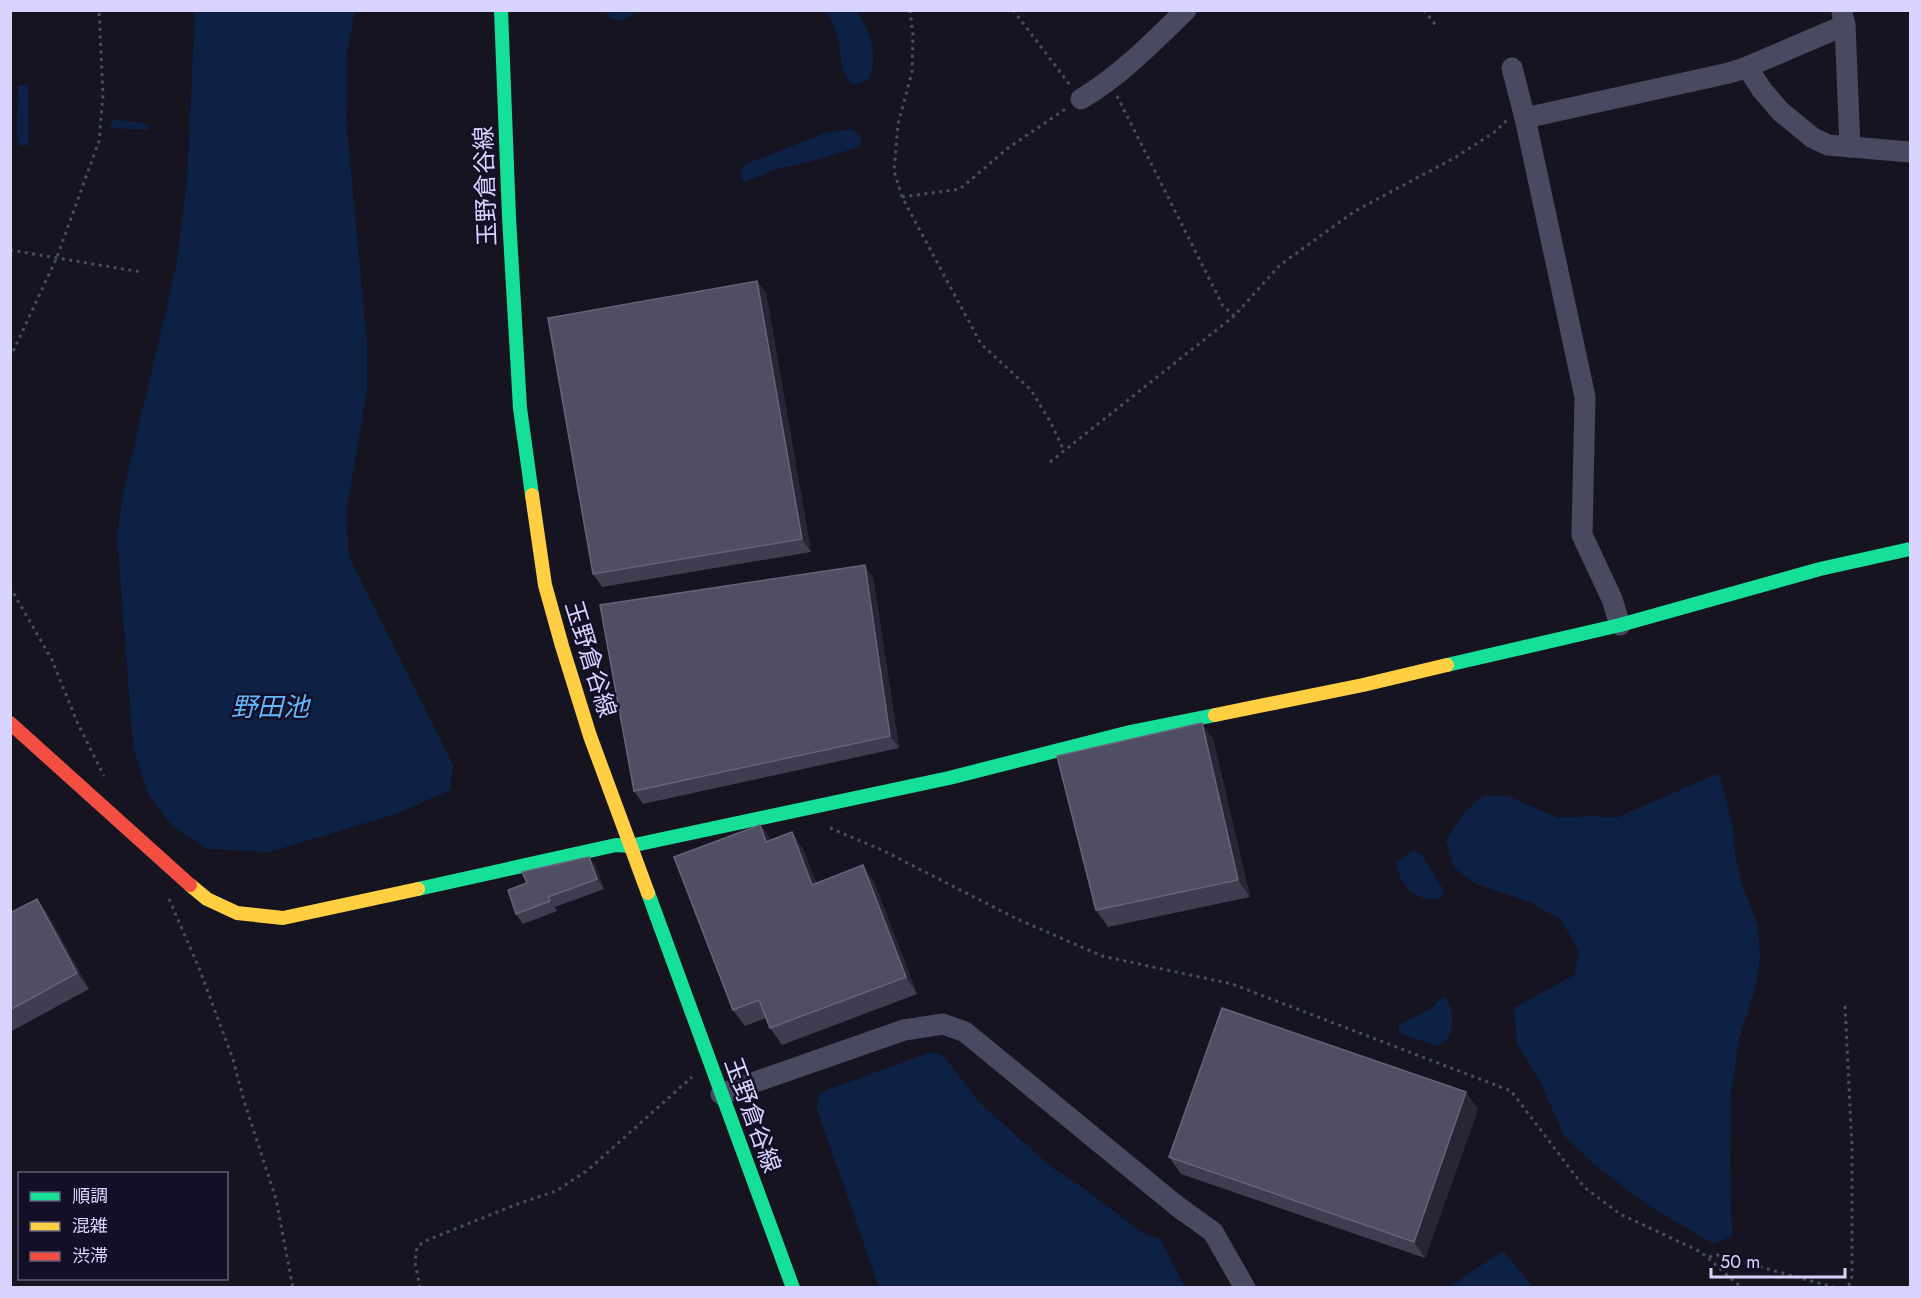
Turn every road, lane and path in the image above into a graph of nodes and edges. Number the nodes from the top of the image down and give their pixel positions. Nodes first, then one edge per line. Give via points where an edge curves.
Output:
1 (99, 10) edge
2 (501, 10) edge
3 (910, 10) edge
4 (1013, 10) edge
5 (1186, 10) edge
6 (1424, 10) edge
7 (1843, 18) edge
8 (1437, 27) dead end
9 (1747, 67) junction
10 (1512, 68) dead end
11 (1108, 81) junction
12 (1081, 99) junction
13 (1525, 118) junction
14 (1850, 147) junction
15 (1911, 152) edge
16 (903, 197) junction
17 (10, 250) edge
18 (57, 256) junction
19 (141, 272) dead end
20 (1234, 316) junction
21 (10, 358) edge
22 (1064, 451) junction
23 (1050, 462) dead end
24 (1911, 549) edge
25 (10, 587) edge
26 (1620, 625) junction
27 (10, 723) edge
28 (109, 785) dead end
29 (812, 807) junction
30 (630, 846) junction
31 (164, 863) junction
32 (1845, 1006) dead end
33 (710, 1063) junction
34 (721, 1094) junction
35 (1709, 1257) junction
36 (293, 1287) edge
37 (420, 1287) edge
38 (793, 1287) edge
39 (1245, 1287) edge
40 (1742, 1287) edge
41 (1837, 1287) edge
42 (1848, 1287) edge

1 - 18 path via 103,95 99,141
2 - 30 street, 玉野倉谷線 via 520,408 545,585 590,736
3 - 16 path via 912,72 898,124 894,171
4 - 12 path
5 - 11 street
6 - 8 path
7 - 9 street
7 - 14 street
9 - 13 street
9 - 14 street via 1781,112 1812,138 1827,145
10 - 13 street
11 - 12 street
11 - 20 path via 1223,306
12 - 16 path via 1008,148 960,189
13 - 20 path via 1512,115 1496,131 1456,157 1355,211 1280,265
13 - 26 street via 1585,397 1582,535
14 - 15 street
16 - 22 path via 981,344 1031,390
17 - 18 path
18 - 19 path
18 - 21 path
20 - 22 path
22 - 23 path
24 - 26 street via 1820,569
25 - 28 path via 52,660
26 - 29 street via 1364,685 1130,732 949,778
27 - 31 street
29 - 30 street
29 - 35 path via 819,823 1102,956 1232,984 1511,1091 1584,1187 1620,1214
30 - 31 street via 616,845 283,918 237,913 207,899
30 - 33 street, 玉野倉谷線
31 - 36 path via 162,881 233,1059 276,1199
32 - 42 path via 1852,1147 1852,1276
33 - 34 street, 玉野倉谷線
33 - 37 path via 588,1170 556,1191 417,1247 415,1262
34 - 38 street, 玉野倉谷線
34 - 39 street via 904,1030 943,1024 965,1032 1213,1232
35 - 40 path
35 - 41 path via 1717,1255

